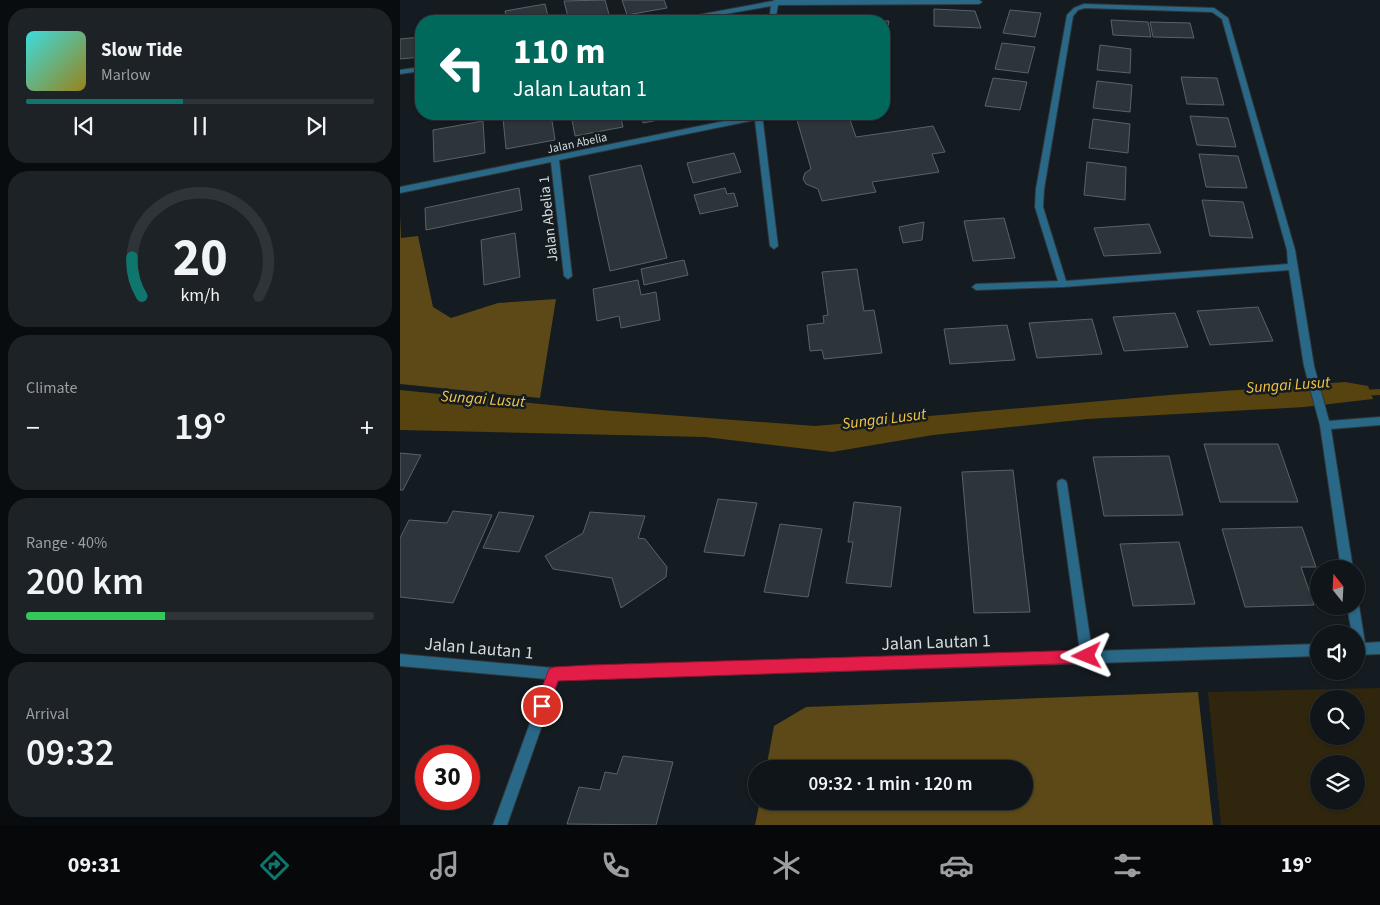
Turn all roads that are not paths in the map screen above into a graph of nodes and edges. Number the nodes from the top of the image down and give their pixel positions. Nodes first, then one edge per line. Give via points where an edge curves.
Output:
1 (776, 2) edge
2 (979, 2) dead end
3 (708, 15) edge
4 (773, 15) edge
5 (415, 70) edge
6 (400, 72) edge
7 (739, 120) edge
8 (758, 120) edge
9 (555, 159) junction
10 (400, 190) edge
11 (774, 246) dead end
12 (1293, 267) junction
13 (568, 276) dead end
14 (1063, 284) junction
15 (976, 287) dead end
16 (1380, 421) edge
17 (1325, 425) junction
18 (1062, 484) dead end
19 (1347, 560) edge
20 (1380, 648) edge
21 (1365, 649) edge
22 (1310, 650) edge
23 (1087, 656) junction
24 (400, 660) edge
25 (554, 674) junction
26 (500, 825) edge

1 - 2 street
1 - 3 street
1 - 4 street
5 - 6 street
7 - 9 street, Jalan Abelia
8 - 11 street
9 - 10 street, Jalan Abelia
9 - 13 street, Jalan Abelia 1
12 - 14 street
12 - 14 street via 1270,170 1225,18 1214,10 1084,6 1070,15 1040,189 1039,207
12 - 17 street via 1309,366
14 - 15 street
16 - 17 street
17 - 19 street
18 - 23 street
20 - 21 street
22 - 23 street, Jalan Lautan 1
23 - 25 street, Jalan Lautan 1
24 - 25 street, Jalan Lautan 1
25 - 26 street

